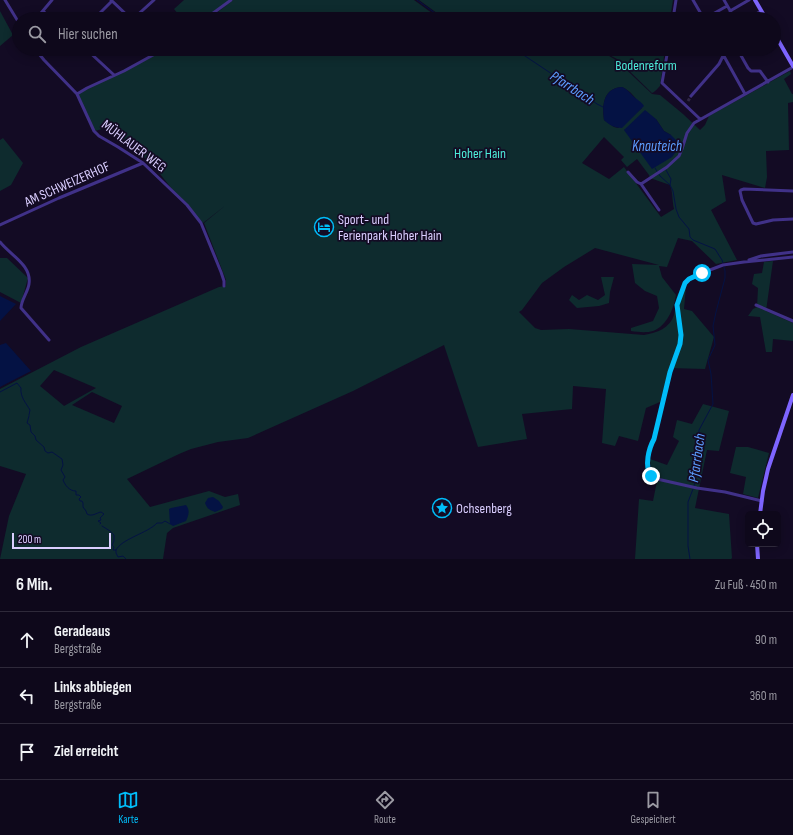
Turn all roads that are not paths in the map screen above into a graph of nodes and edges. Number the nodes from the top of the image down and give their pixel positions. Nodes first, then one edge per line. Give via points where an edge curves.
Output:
1 (5, 0) edge
2 (52, 0) edge
3 (111, 0) edge
4 (154, 0) edge
5 (231, 0) edge
6 (676, 0) edge
7 (693, 0) edge
8 (724, 0) edge
9 (749, 0) edge
10 (755, 0) edge
11 (727, 6) junction
12 (43, 11) edge
13 (730, 11) joint
14 (761, 11) edge
15 (12, 12) edge
16 (100, 12) edge
17 (124, 12) edge
18 (140, 12) edge
19 (215, 12) edge
20 (674, 12) edge
21 (700, 12) edge
22 (716, 12) edge
23 (781, 46) edge
24 (41, 56) edge
25 (94, 56) edge
26 (152, 56) edge
27 (667, 56) edge
28 (724, 56) joint
29 (741, 56) edge
30 (793, 67) edge
31 (114, 75) junction
32 (768, 82) junction
33 (77, 94) junction
34 (745, 94) junction
35 (691, 96) tunnel mouth
36 (688, 101) tunnel mouth
37 (685, 104) junction
38 (700, 119) junction
39 (143, 163) junction
40 (628, 172) dead end
41 (641, 184) junction
42 (793, 191) edge
43 (659, 210) dead end
44 (793, 219) edge
45 (0, 225) edge
46 (0, 242) edge
47 (793, 252) edge
48 (793, 257) edge
49 (744, 262) junction
50 (224, 286) dead end
51 (756, 305) dead end
52 (793, 321) edge
53 (49, 340) dead end
54 (793, 395) edge
55 (762, 501) junction
56 (760, 511) edge
57 (757, 547) edge
58 (758, 559) edge

1 - 15 street
2 - 12 street
3 - 16 street
3 - 17 street
4 - 18 street
5 - 19 street
6 - 20 street
7 - 21 street
8 - 11 street
9 - 13 street
10 - 14 street
11 - 13 street
11 - 22 street
23 - 30 street
24 - 33 street, MÜHLAUER WEG
25 - 31 street
26 - 31 street
27 - 37 street via 662,83
28 - 34 street
28 - 35 street
29 - 32 street via 751,71 760,71
30 - 32 street
31 - 33 street
32 - 34 street
33 - 39 street, MÜHLAUER WEG via 94,132
34 - 38 street
36 - 37 street
37 - 38 street
38 - 41 street via 690,128 679,156
39 - 45 street, AM SCHWEIZERHOF
39 - 50 street, MÜHLAUER WEG via 187,205 199,221 221,272
40 - 41 street
41 - 43 street
42 - 44 street via 740,191 742,200 756,224
46 - 53 street via 26,269 29,283 21,308
47 - 49 street via 761,256
48 - 49 street
49 - 55 street via 723,265 685,283 677,305 680,344 650,447 649,472 657,479
51 - 52 street
54 - 55 street via 768,469
55 - 56 street
57 - 58 street

